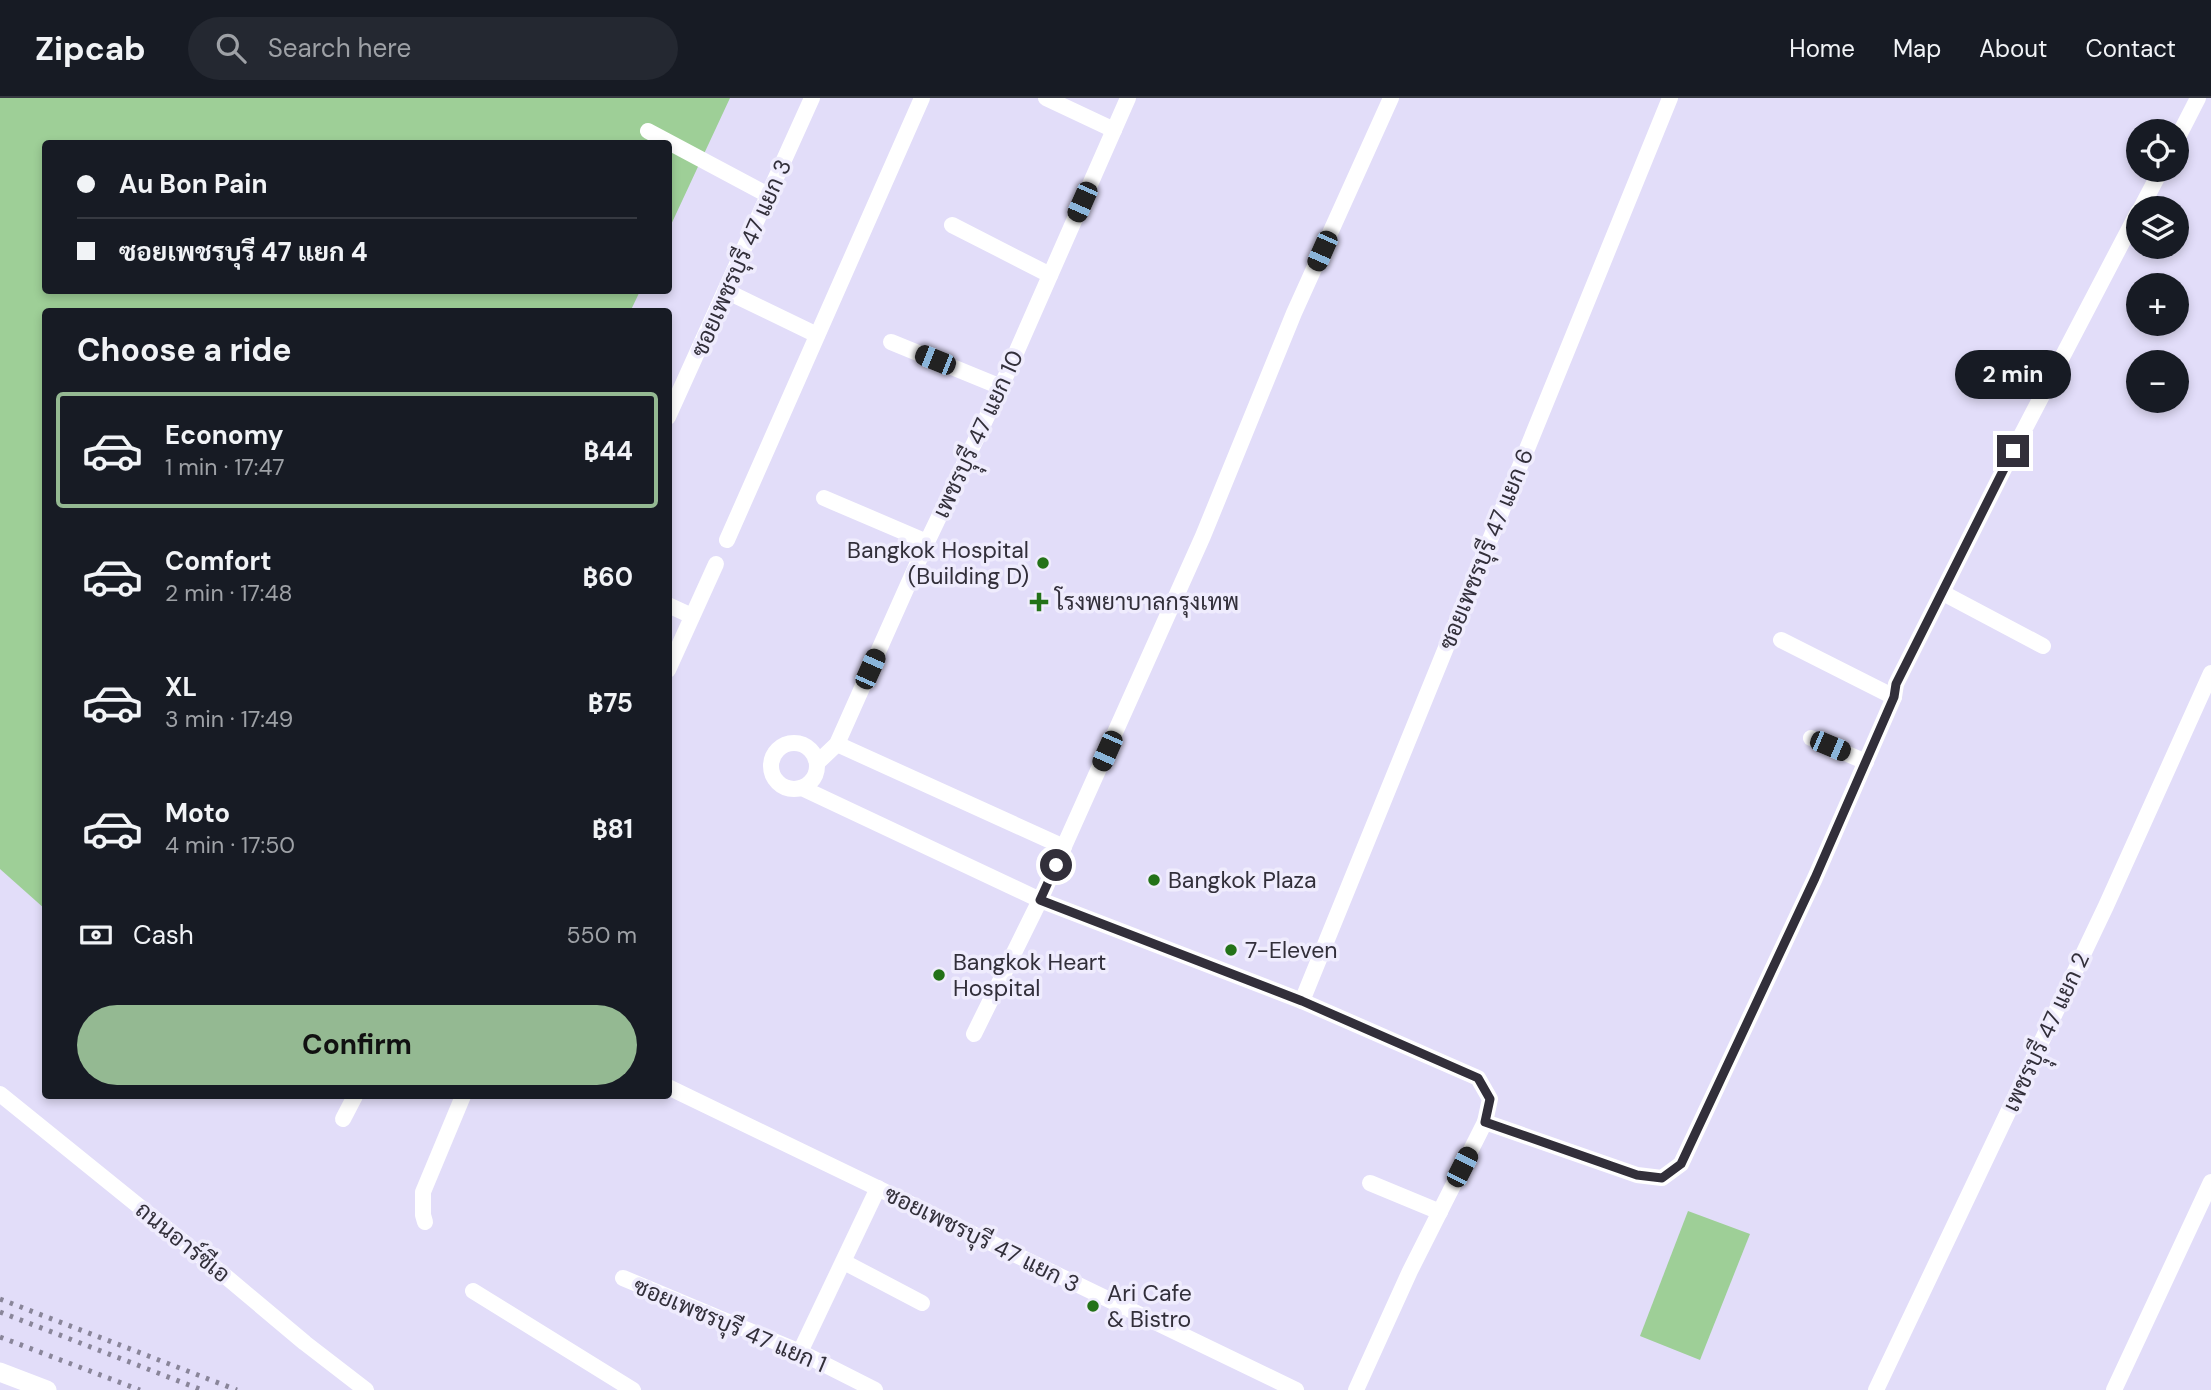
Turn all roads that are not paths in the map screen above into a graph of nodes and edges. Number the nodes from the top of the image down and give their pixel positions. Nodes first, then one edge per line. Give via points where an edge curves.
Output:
1 (812, 98) edge
2 (922, 98) edge
3 (1046, 98) edge
4 (1128, 98) edge
5 (1391, 98) edge
6 (1670, 98) edge
7 (2198, 98) edge
8 (2187, 119) edge
9 (1114, 130) junction
10 (648, 131) dead end
11 (665, 140) edge
12 (672, 144) edge
13 (768, 195) junction
14 (952, 225) dead end
15 (2126, 237) edge
16 (1050, 275) junction
17 (726, 291) junction
18 (817, 335) junction
19 (891, 342) dead end
20 (1001, 387) junction
21 (672, 408) edge
22 (824, 498) dead end
23 (727, 540) dead end
24 (927, 542) junction
25 (716, 564) dead end
26 (1943, 593) junction
27 (672, 607) edge
28 (692, 616) junction
29 (1781, 640) dead end
30 (2043, 646) dead end
31 (672, 661) edge
32 (2211, 673) edge
33 (1894, 697) junction
34 (1811, 738) dead end
35 (837, 744) junction
36 (1866, 762) junction
37 (817, 763) junction
38 (802, 788) junction
39 (1064, 847) junction
40 (1040, 900) junction
41 (1302, 1001) junction
42 (974, 1034) dead end
43 (672, 1089) edge
44 (0, 1094) edge
45 (353, 1099) edge
46 (462, 1099) edge
47 (343, 1119) dead end
48 (1485, 1122) junction
49 (2211, 1182) edge
50 (1370, 1183) dead end
51 (878, 1188) junction
52 (1440, 1212) junction
53 (425, 1222) dead end
54 (844, 1262) junction
55 (623, 1279) dead end
56 (473, 1291) dead end
57 (922, 1303) dead end
58 (800, 1352) junction
59 (0, 1372) edge
60 (47, 1390) edge
61 (366, 1390) edge
62 (633, 1390) edge
63 (875, 1390) edge
64 (1296, 1390) edge
65 (1356, 1390) edge
66 (1876, 1390) edge
67 (2114, 1390) edge

1 - 13 street, ซอยเพชรบุรี 47 แยก 3
2 - 18 street
3 - 9 street
4 - 9 street, เพชรบุุรี 47 แยก 10
5 - 39 street
6 - 41 street, ซอยเพชรบุรี 47 แยก 6
7 - 8 street
9 - 16 street, เพชรบุุรี 47 แยก 10
10 - 11 street
12 - 13 street
13 - 17 street, ซอยเพชรบุรี 47 แยก 3
14 - 16 street
15 - 26 street
16 - 20 street, เพชรบุุรี 47 แยก 10
17 - 18 street
17 - 21 street, ซอยเพชรบุรี 47 แยก 3
18 - 23 street
19 - 20 street
20 - 24 street, เพชรบุุรี 47 แยก 10
22 - 24 street
24 - 35 street, เพชรบุุรี 47 แยก 10
25 - 28 street
26 - 30 street
26 - 33 street via 1896,684
27 - 28 street
28 - 31 street
29 - 33 street
32 - 66 street, เพชรบุุรี 47 แยก 2 via 2106,906
33 - 36 street
34 - 36 street
35 - 37 street, เพชรบุุรี 47 แยก 10
35 - 39 street
36 - 48 street via 1681,1164 1662,1178 1637,1175
37 - 38 street via 813,778
37 - 38 street via 810,750 797,743 782,746 772,757 774,779 787,788
38 - 40 street
39 - 40 street
40 - 41 street
40 - 42 street
41 - 48 street via 1478,1078 1490,1099
43 - 51 street, ซอยเพชรบุรี 47 แยก 3
44 - 61 street, ถนนอาร์ซีเอ
45 - 47 street
46 - 53 street via 423,1192
48 - 52 street
49 - 67 street
50 - 52 street
51 - 54 street
51 - 64 street, ซอยเพชรบุรี 47 แยก 3
52 - 65 street
54 - 57 street
54 - 58 street
55 - 58 street, ซอยเพชรบุรี 47 แยก 1
56 - 62 street
58 - 63 street, ซอยเพชรบุรี 47 แยก 1
59 - 60 street

